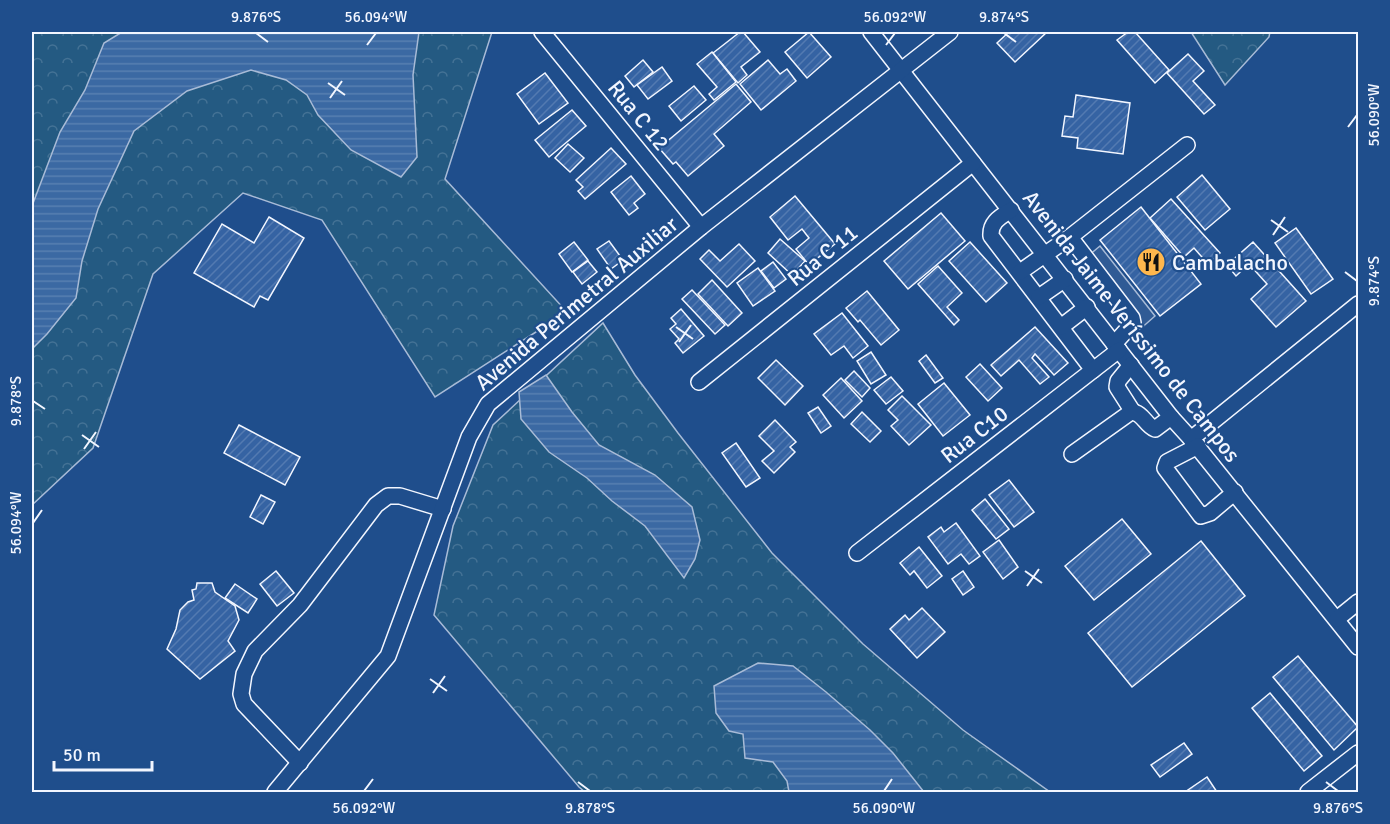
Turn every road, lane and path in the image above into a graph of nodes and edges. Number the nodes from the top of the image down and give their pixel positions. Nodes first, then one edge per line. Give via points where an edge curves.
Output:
1 (542, 32) edge
2 (871, 32) edge
3 (950, 32) edge
4 (902, 70) junction
5 (1186, 145) dead end
6 (973, 163) junction
7 (1011, 210) junction
8 (701, 227) junction
9 (1070, 237) junction
10 (1047, 254) junction
11 (1020, 272) junction
12 (1065, 279) junction
13 (1039, 297) junction
14 (1359, 304) edge
15 (1087, 307) junction
16 (1061, 327) junction
17 (1117, 347) junction
18 (1131, 365) junction
19 (1093, 370) junction
20 (699, 381) dead end
21 (1133, 412) junction
22 (1171, 417) junction
23 (1195, 442) junction
24 (1072, 454) dead end
25 (1235, 492) junction
26 (442, 509) junction
27 (857, 554) dead end
28 (1359, 602) edge
29 (1337, 619) junction
30 (1359, 647) edge
31 (1359, 753) edge
32 (300, 763) junction
33 (275, 792) edge
34 (1308, 792) edge

1 - 8 street, Rua C 12
2 - 4 street, Avenida Jaime Veríssimo de Campos
3 - 4 street, Avenida Perimetral Auxiliar
4 - 6 street, Avenida Jaime Veríssimo de Campos
4 - 8 street, Avenida Perimetral Auxiliar
5 - 9 street
6 - 7 street, Avenida Jaime Veríssimo de Campos
6 - 20 street, Rua C 11
7 - 10 street, Avenida Jaime Veríssimo de Campos
7 - 11 street via 994,222 991,236
8 - 26 street, Avenida Perimetral Auxiliar via 488,404 469,437
9 - 10 street
9 - 17 street, Rua C10 via 1132,318
10 - 11 street
10 - 12 street, Avenida Jaime Veríssimo de Campos
11 - 13 street
12 - 13 street
12 - 15 street, Avenida Jaime Veríssimo de Campos
13 - 16 street
14 - 23 street
15 - 16 street
15 - 17 street, Avenida Jaime Veríssimo de Campos
16 - 19 street
17 - 18 street, Avenida Jaime Veríssimo de Campos
17 - 19 street, Rua C10
18 - 21 street via 1117,387
18 - 22 street, Avenida Jaime Veríssimo de Campos
19 - 27 street, Rua C10
21 - 22 street via 1155,429
21 - 24 street
22 - 23 street, Avenida Jaime Veríssimo de Campos
23 - 25 street, Avenida Jaime Veríssimo de Campos
23 - 25 street via 1167,462 1165,468 1201,516
25 - 29 street, Avenida Jaime Veríssimo de Campos
26 - 32 street, Avenida Perimetral Auxiliar via 388,656
26 - 32 street via 400,496 388,496 376,505 300,605 255,651 244,674 244,704
28 - 29 street
29 - 30 street, Avenida Jaime Veríssimo de Campos
31 - 34 street
32 - 33 street, Avenida Perimetral Auxiliar

